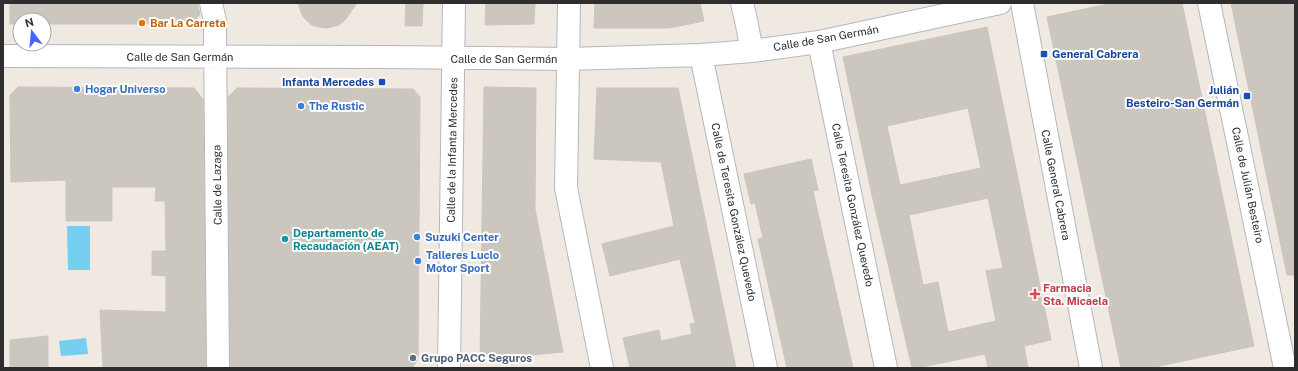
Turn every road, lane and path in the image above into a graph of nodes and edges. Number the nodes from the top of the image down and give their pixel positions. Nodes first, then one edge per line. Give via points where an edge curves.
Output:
1 (211, 3) edge
2 (454, 3) edge
3 (569, 3) edge
4 (742, 3) edge
5 (1000, 3) edge
6 (1022, 3) edge
7 (1209, 3) edge
8 (819, 42) junction
9 (752, 51) junction
10 (701, 55) junction
11 (3, 56) edge
12 (216, 57) junction
13 (453, 58) junction
14 (568, 59) junction
15 (218, 368) edge
16 (449, 368) edge
17 (602, 368) edge
18 (766, 368) edge
19 (886, 368) edge
20 (1091, 368) edge
21 (1285, 368) edge

1 - 12 street, Calle de Lazaga via 215,21
2 - 13 street, Calle de la Infanta Mercedes
3 - 14 street
4 - 9 street
5 - 8 street, Calle de San Germán
6 - 20 street, Calle General Cabrera
7 - 21 street, Calle de Julián Besteiro
8 - 9 street, Calle de San Germán
8 - 19 street, Calle Teresita González Quevedo
9 - 10 street, Calle de San Germán
10 - 14 street, Calle de San Germán
10 - 18 street, Calle de Teresita González Quevedo
11 - 12 street, Calle de San Germán
12 - 13 street, Calle de San Germán
12 - 15 street, Calle de Lazaga
13 - 14 street, Calle de San Germán
13 - 16 street, Calle de la Infanta Mercedes
14 - 17 street via 566,188

